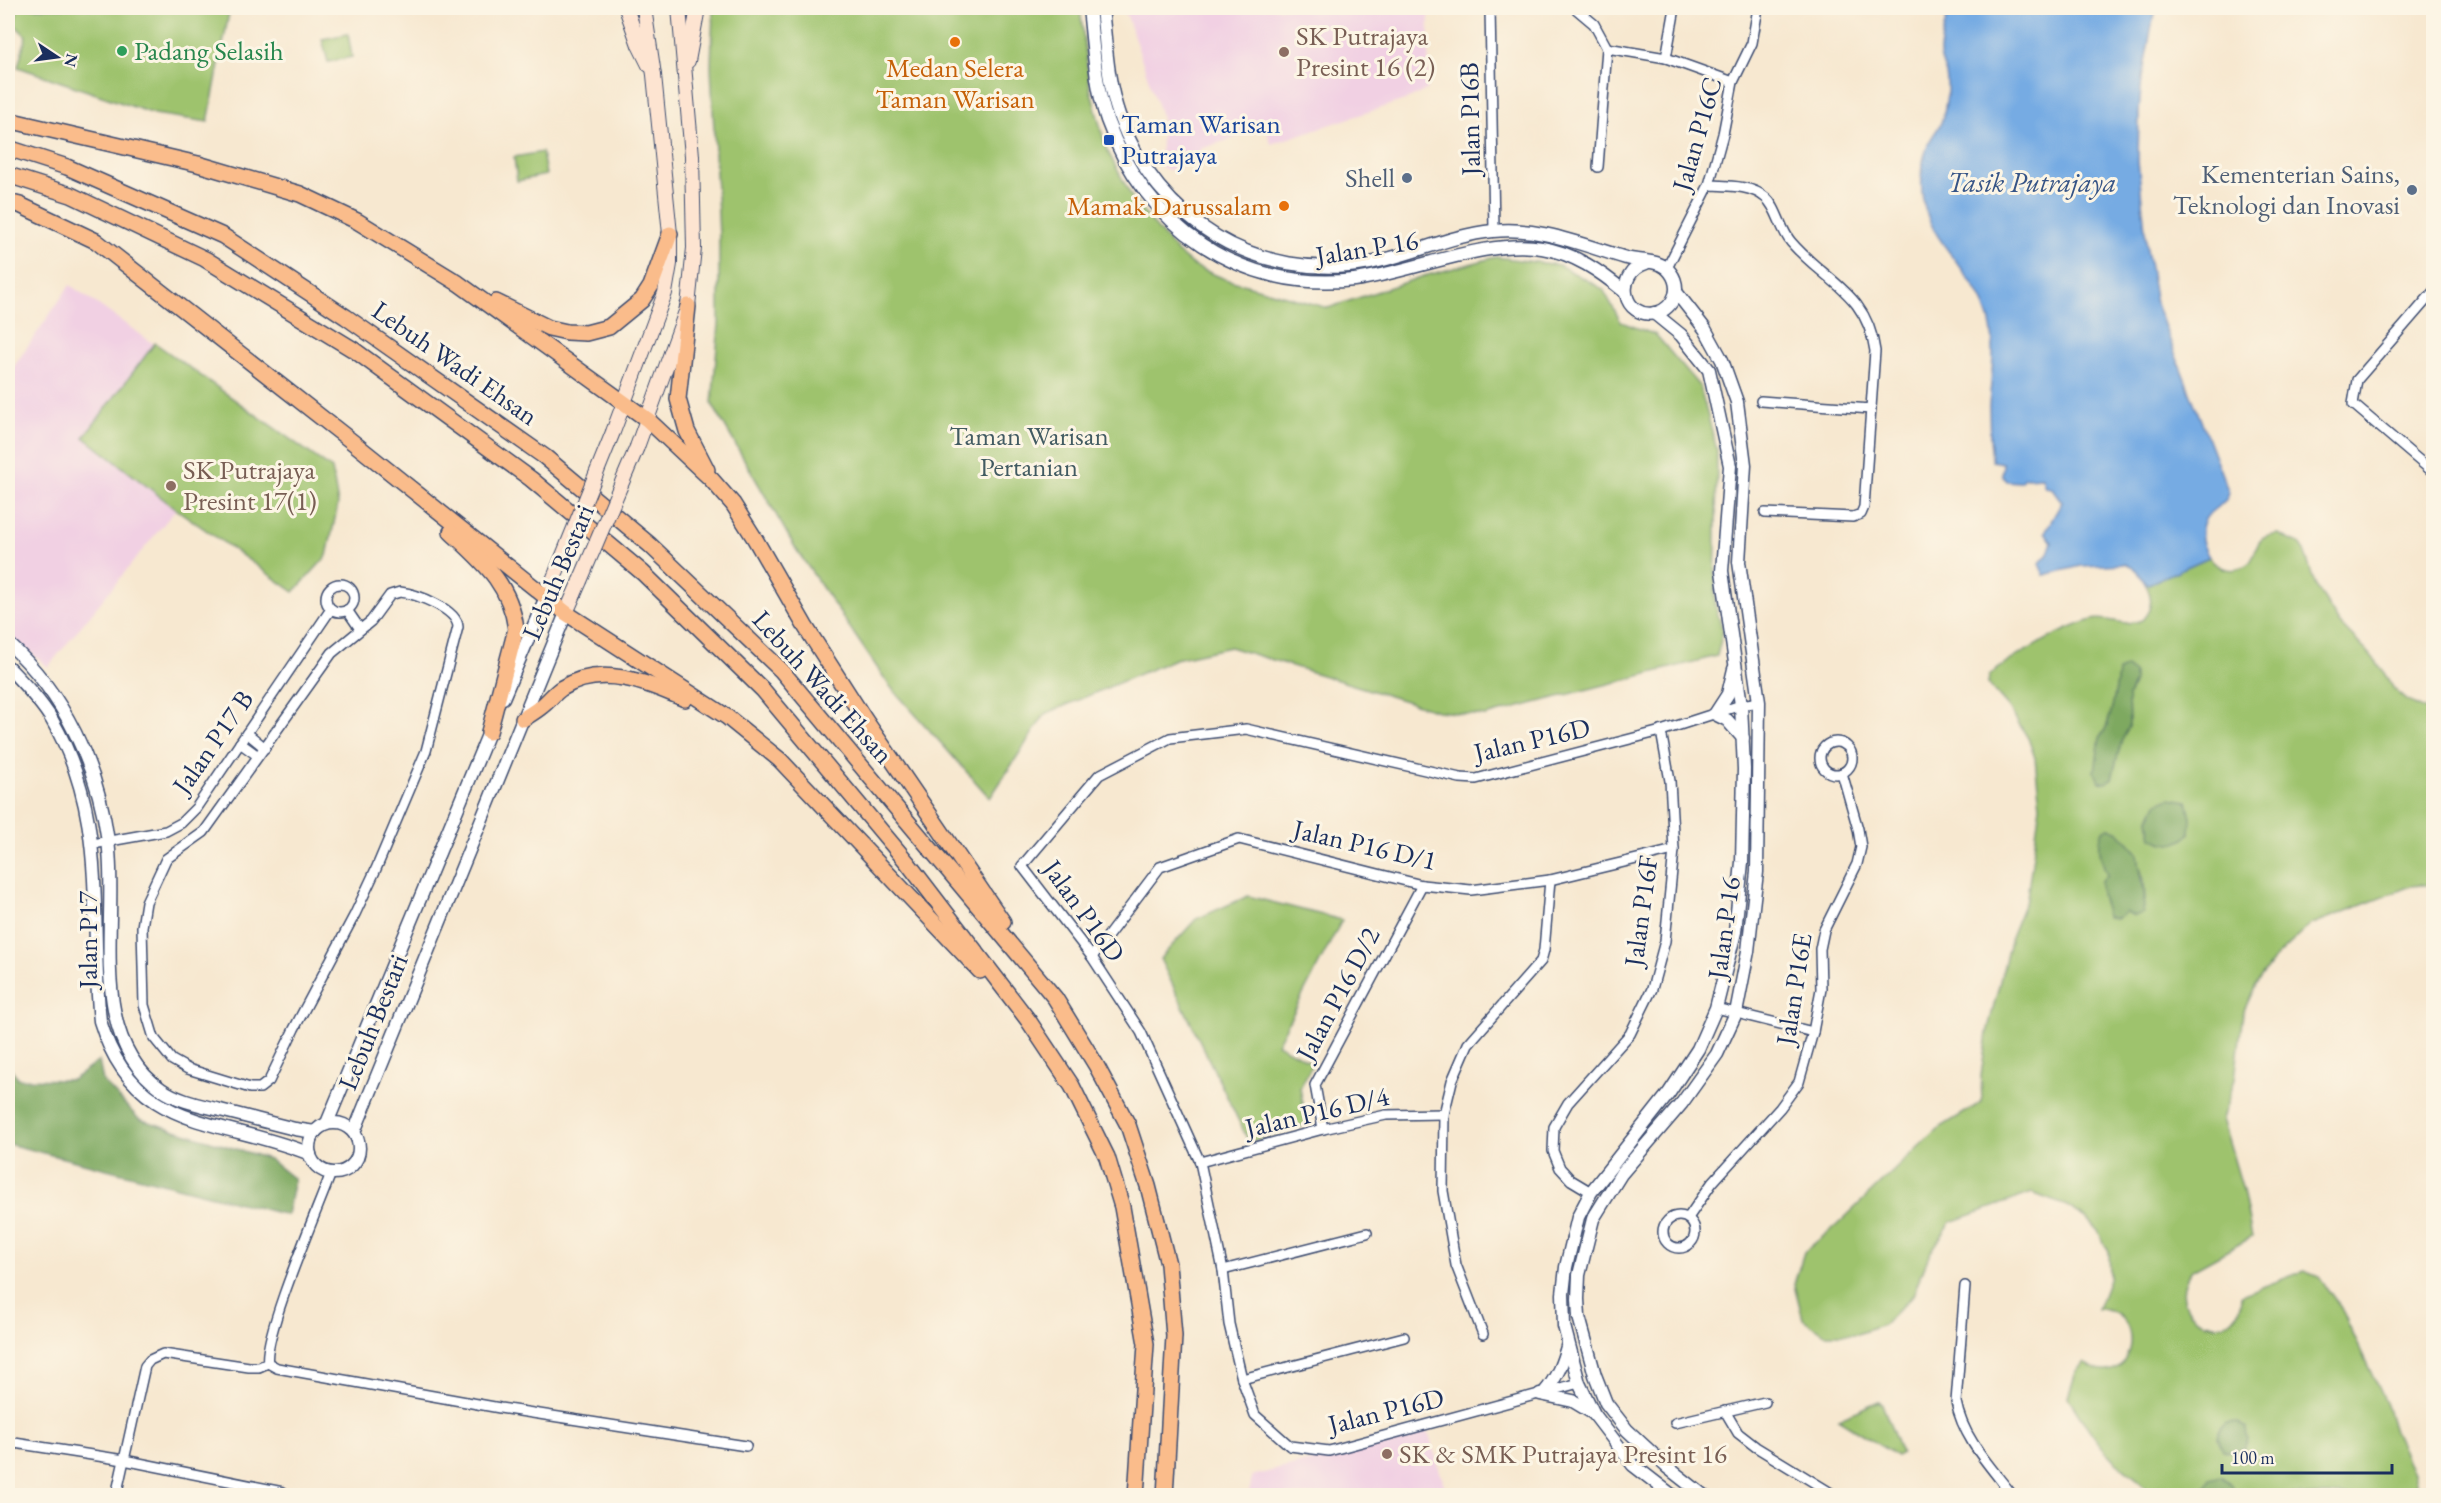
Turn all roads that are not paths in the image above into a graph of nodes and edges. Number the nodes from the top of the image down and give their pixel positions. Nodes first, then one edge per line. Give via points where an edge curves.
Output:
1 (627, 8) edge
2 (644, 8) edge
3 (678, 8) edge
4 (698, 8) edge
5 (1089, 8) edge
6 (1102, 8) edge
7 (1490, 8) edge
8 (1575, 8) edge
9 (1675, 8) edge
10 (1758, 8) edge
11 (1607, 48) junction
12 (1666, 58) junction
13 (654, 75) junction
14 (685, 78) junction
15 (1733, 82) junction
16 (8, 120) edge
17 (8, 148) edge
18 (1598, 167) dead end
19 (8, 175) edge
20 (1709, 185) junction
21 (8, 202) edge
22 (1494, 230) junction
23 (670, 234) junction
24 (1646, 262) junction
25 (1667, 268) junction
26 (458, 283) junction
27 (2433, 291) edge
28 (1625, 292) junction
29 (1676, 292) junction
30 (688, 306) junction
31 (1654, 314) junction
32 (1761, 401) dead end
33 (624, 403) junction
34 (1871, 409) junction
35 (648, 420) junction
36 (350, 440) junction
37 (2433, 473) edge
38 (711, 479) junction
39 (1765, 513) dead end
40 (546, 597) junction
41 (331, 609) junction
42 (347, 610) junction
43 (566, 613) junction
44 (360, 629) junction
45 (8, 643) edge
46 (1736, 662) junction
47 (8, 667) edge
48 (1759, 702) junction
49 (1741, 705) junction
50 (1715, 714) junction
51 (727, 717) junction
52 (523, 719) junction
53 (1661, 731) junction
54 (489, 732) junction
55 (247, 733) junction
56 (1743, 738) junction
57 (240, 743) junction
58 (265, 748) junction
59 (258, 756) junction
60 (1842, 773) dead end
61 (108, 841) junction
62 (93, 843) junction
63 (1674, 850) junction
64 (1550, 880) junction
65 (1422, 885) junction
66 (1092, 957) junction
67 (1055, 998) junction
68 (1716, 1008) junction
69 (1736, 1013) junction
70 (1028, 1020) junction
71 (1814, 1032) junction
72 (1444, 1114) junction
73 (327, 1124) junction
74 (1323, 1130) junction
75 (315, 1131) junction
76 (354, 1132) junction
77 (310, 1154) junction
78 (1200, 1162) junction
79 (331, 1173) junction
80 (1591, 1192) junction
81 (1688, 1218) dead end
82 (1367, 1233) dead end
83 (1223, 1270) junction
84 (1965, 1286) dead end
85 (1483, 1334) dead end
86 (1404, 1337) dead end
87 (1569, 1343) junction
88 (1588, 1348) junction
89 (268, 1363) junction
90 (1242, 1379) junction
91 (1579, 1383) junction
92 (1542, 1393) junction
93 (1765, 1402) dead end
94 (1606, 1403) junction
95 (1725, 1411) junction
96 (1594, 1414) junction
97 (1675, 1423) dead end
98 (8, 1442) edge
99 (746, 1446) dead end
100 (124, 1460) junction
101 (1667, 1467) junction
102 (283, 1492) dead end
103 (116, 1496) edge
104 (1136, 1496) edge
105 (1165, 1496) edge
106 (1672, 1496) edge
107 (1694, 1496) edge
108 (1704, 1496) edge
109 (1836, 1496) edge
110 (2013, 1496) edge

1 - 13 main road
2 - 13 main road, Lebuh Bestari
3 - 14 main road, Lebuh Bestari
4 - 14 main road
5 - 28 street, Jalan P 16 via 1107,120 1121,149 1141,185 1170,217 1217,256 1274,276 1309,282 1355,280 1504,247 1542,248 1582,261
6 - 22 street, Jalan P 16 via 1112,87 1131,144 1151,178 1192,219 1220,240 1265,258 1321,266 1371,263
7 - 22 street, Jalan P16B
8 - 11 street via 1594,24
9 - 12 street
10 - 15 street, Jalan P16C via 1752,43
11 - 12 street
11 - 18 street
12 - 15 street
13 - 23 main road, Lebuh Bestari
14 - 30 main road, Lebuh Bestari via 694,237
15 - 20 street, Jalan P16C
16 - 26 main road via 198,164 300,194 357,221
17 - 67 main road, Lebuh Wadi Ehsan via 67,166 223,236 545,457 650,545 781,670
19 - 70 main road, Lebuh Wadi Ehsan via 71,195 206,259 354,350 531,479 643,573 764,690 907,862
20 - 25 street, Jalan P16C
20 - 34 street via 1747,188 1767,198 1791,241 1857,303 1870,326 1875,351
21 - 36 main road via 96,241
22 - 24 street, Jalan P 16 via 1548,233
23 - 26 main road via 642,300 609,327 586,333 549,328
23 - 33 main road, Lebuh Bestari via 665,293
24 - 25 street, Jalan P 16
24 - 28 street via 1632,270
25 - 29 street, Jalan P 16
26 - 33 main road
27 - 37 street via 2357,380 2353,404
28 - 31 street, Jalan P 16 via 1632,306
29 - 31 street via 1668,306
29 - 48 street, Jalan P 16 via 1711,339 1737,402 1745,465 1739,562
30 - 35 main road, Lebuh Bestari
30 - 38 main road via 678,399 687,430
31 - 46 street, Jalan P 16 via 1681,335 1709,369 1730,466 1722,571
32 - 34 street
33 - 35 main road
33 - 40 main road, Lebuh Bestari, bridge
34 - 39 street via 1861,514 1853,517
35 - 38 main road
35 - 43 main road, Lebuh Bestari, bridge
36 - 40 main road
36 - 54 main road via 491,569 510,600 516,629
38 - 67 main road via 733,504 804,626 865,720
40 - 43 main road
40 - 54 street, Lebuh Bestari
41 - 42 street
41 - 42 street via 326,596 339,585 348,587 353,595
41 - 55 street, Jalan P17 B
42 - 44 street
43 - 51 main road
43 - 52 street, Lebuh Bestari
44 - 58 street via 332,653
44 - 59 street via 390,595 400,592 445,608 455,616 458,627 426,751 375,869 269,1081 256,1089 188,1070 162,1051 144,1011 142,927 146,902 166,859 204,832
45 - 61 street, Jalan P17 via 55,695 80,743 99,798
46 - 49 street, Jalan P 16
46 - 50 street via 1728,694
47 - 62 street, Jalan P17 via 51,719 72,761
48 - 49 street, Jalan P16D
48 - 69 street, Jalan P 16 via 1757,872
49 - 50 street, Jalan P16D
49 - 56 street, Jalan P 16
50 - 53 street, Jalan P16D
50 - 56 street via 1727,720
51 - 52 main road via 643,681 600,675 561,688
51 - 70 main road via 780,760
52 - 76 street, Lebuh Bestari
53 - 63 street, Jalan P16F via 1670,781
53 - 66 street, Jalan P16D via 1476,779 1246,729 1170,738 1099,776 1022,866
54 - 73 street, Lebuh Bestari
55 - 57 street, Jalan P17 B
55 - 58 street
56 - 68 street, Jalan P 16 via 1742,862 1735,932
57 - 59 street
57 - 61 street, Jalan P17 B via 196,808 181,823 166,831
58 - 59 street
60 - 71 street, Jalan P16E via 1861,847 1857,864 1824,930
61 - 62 street, Jalan P17 B
61 - 75 street, Jalan P17 via 112,1009 131,1057 145,1076 172,1096
62 - 77 street, Jalan P17 via 100,1021 106,1042 129,1080 151,1100 184,1117 270,1139
63 - 64 street, Jalan P16 D/1
63 - 80 street, Jalan P16F via 1665,941 1652,989 1630,1034 1568,1103 1554,1127 1553,1151 1560,1168 1570,1180
64 - 65 street, Jalan P16 D/1 via 1471,890
64 - 72 street via 1541,962 1468,1044 1452,1081
65 - 66 street, Jalan P16 D/1 via 1239,839 1160,867
65 - 74 street, Jalan P16 D/2 via 1315,1085
66 - 78 street, Jalan P16D via 1141,1032
67 - 105 main road, Lebuh Wadi Ehsan via 1128,1125 1168,1264 1174,1336
68 - 69 street
68 - 80 street, Jalan P 16 via 1698,1049 1669,1093
69 - 71 street
69 - 88 street, Jalan P 16 via 1717,1054 1682,1103 1621,1174 1593,1219 1579,1275 1578,1299
70 - 104 main road, Lebuh Wadi Ehsan via 1072,1086 1107,1157 1122,1207 1146,1344
71 - 81 street, Jalan P16E via 1799,1082 1712,1183
72 - 74 street, Jalan P16 D/4 via 1386,1115
72 - 85 street via 1443,1191 1456,1264
73 - 75 street
73 - 76 street via 337,1122
74 - 78 street, Jalan P16 D/4
75 - 77 street
76 - 79 street via 359,1145 355,1161 346,1169
77 - 79 street via 317,1166
78 - 83 street, Jalan P16D
79 - 89 street via 281,1303 268,1343
80 - 87 street, Jalan P 16 via 1578,1217 1566,1267 1564,1326
82 - 83 street
83 - 90 street, Jalan P16D via 1229,1324
84 - 110 street via 1958,1416 1965,1432
86 - 90 street
87 - 91 street, Jalan P 16
87 - 92 street via 1554,1380
88 - 91 street via 1586,1371
88 - 94 street, Jalan P 16
89 - 99 street via 277,1368
89 - 100 street via 249,1367 163,1354 150,1360 145,1366
90 - 92 street, Jalan P16D via 1255,1415 1290,1446 1329,1451
91 - 92 street, Jalan P16D
91 - 94 street
91 - 96 street, Jalan P 16
92 - 96 street via 1573,1401
93 - 95 street
94 - 101 street, Jalan P 16 via 1627,1430
95 - 97 street
95 - 109 street via 1738,1433 1756,1447
96 - 106 street, Jalan P 16 via 1633,1465
98 - 100 street
100 - 102 street
100 - 103 street
101 - 107 street
101 - 108 street, Jalan P 16

